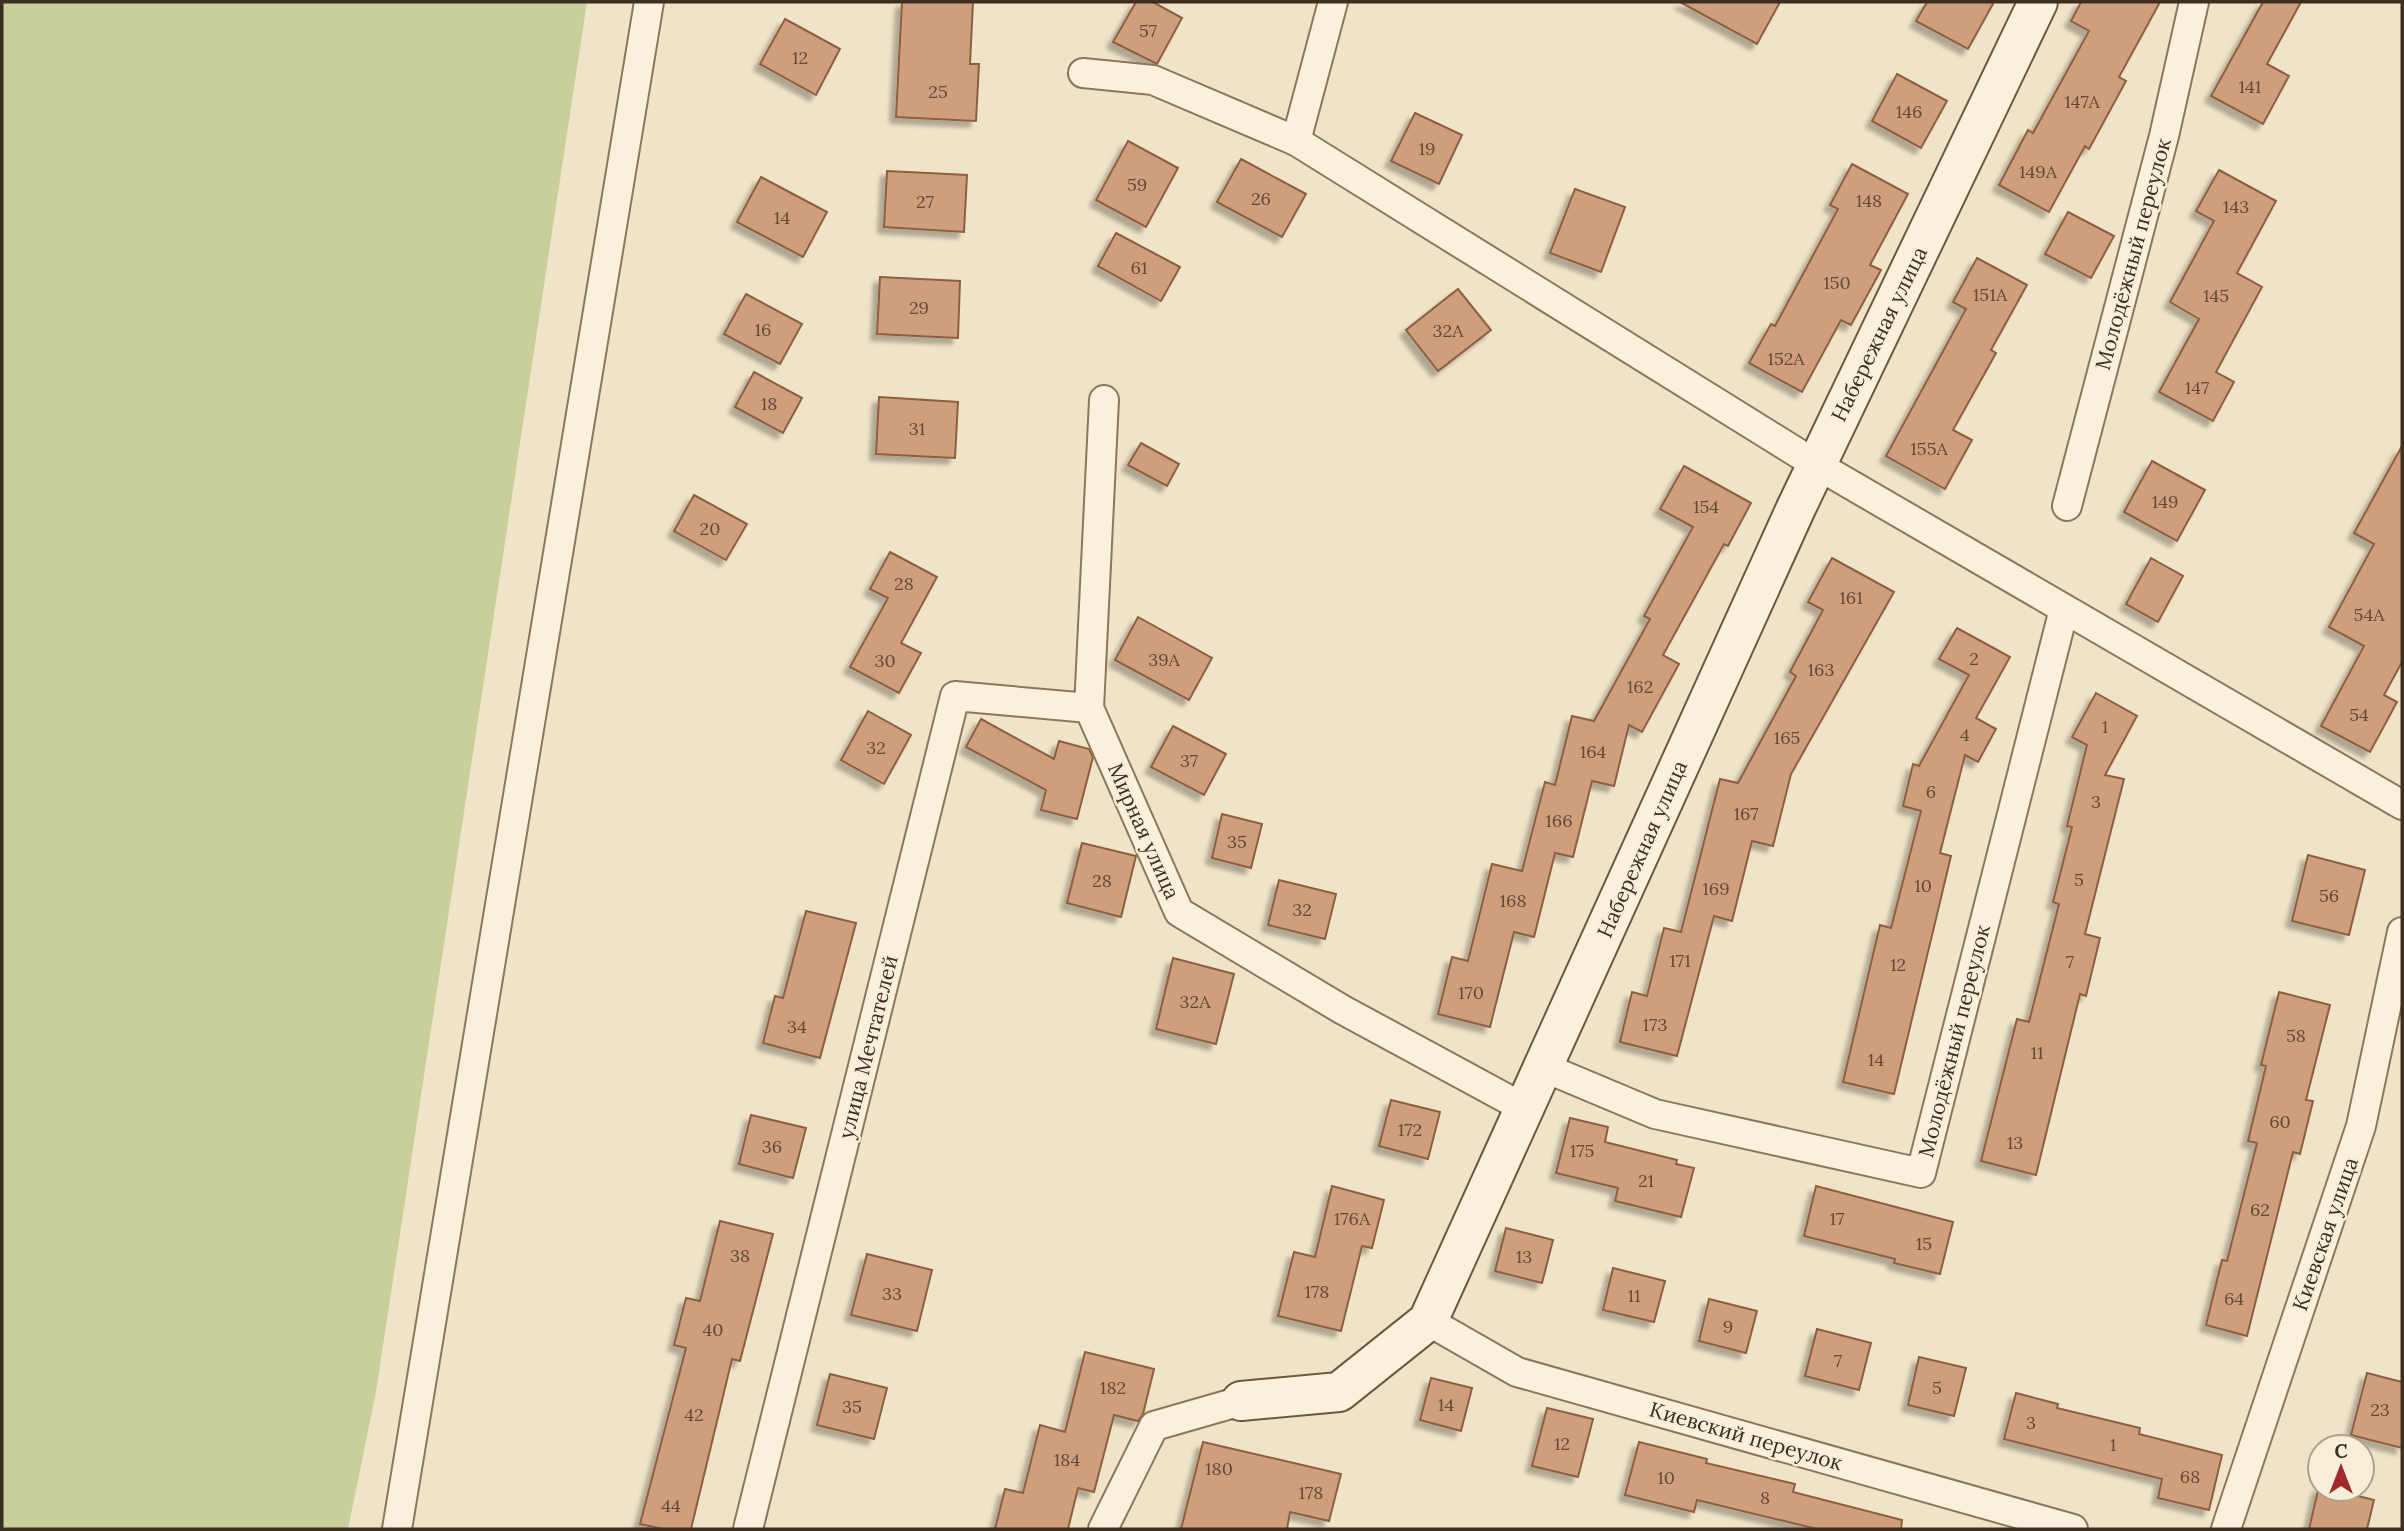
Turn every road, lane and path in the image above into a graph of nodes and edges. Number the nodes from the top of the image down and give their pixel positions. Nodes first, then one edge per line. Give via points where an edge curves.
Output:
1 (649, 2) edge
2 (1333, 2) edge
3 (2038, 2) edge
4 (2194, 2) edge
5 (1083, 73) dead end
6 (1296, 141) junction
7 (1104, 400) dead end
8 (1817, 465) junction
9 (2067, 506) dead end
10 (2064, 609) junction
11 (1089, 708) junction
12 (2402, 805) edge
13 (2402, 932) edge
14 (1543, 1067) junction
15 (1524, 1108) junction
16 (1428, 1321) junction
17 (1241, 1401) joint
18 (397, 1529) edge
19 (748, 1529) edge
20 (1103, 1529) edge
21 (2073, 1529) edge
22 (2226, 1529) edge

1 - 18 street
2 - 6 street
3 - 8 street, Набережная улица
4 - 9 street, Молодёжный переулок via 2164,136
5 - 6 street via 1153,80
6 - 8 street
7 - 11 street, Мирная улица
8 - 10 street
8 - 14 street, Набережная улица
10 - 12 street
10 - 14 street, Молодёжный переулок via 1921,1173 1656,1114
11 - 15 street, Мирная улица via 1179,912 1343,1010
11 - 19 street, улица Мечтателей via 955,696
13 - 22 street, Киевская улица via 2361,1126
14 - 15 street, Набережная улица
15 - 16 street, Набережная улица
16 - 17 street, Набережная улица via 1339,1392
16 - 21 street, Киевский переулок via 1517,1372
17 - 20 street, Набережная улица via 1154,1426

